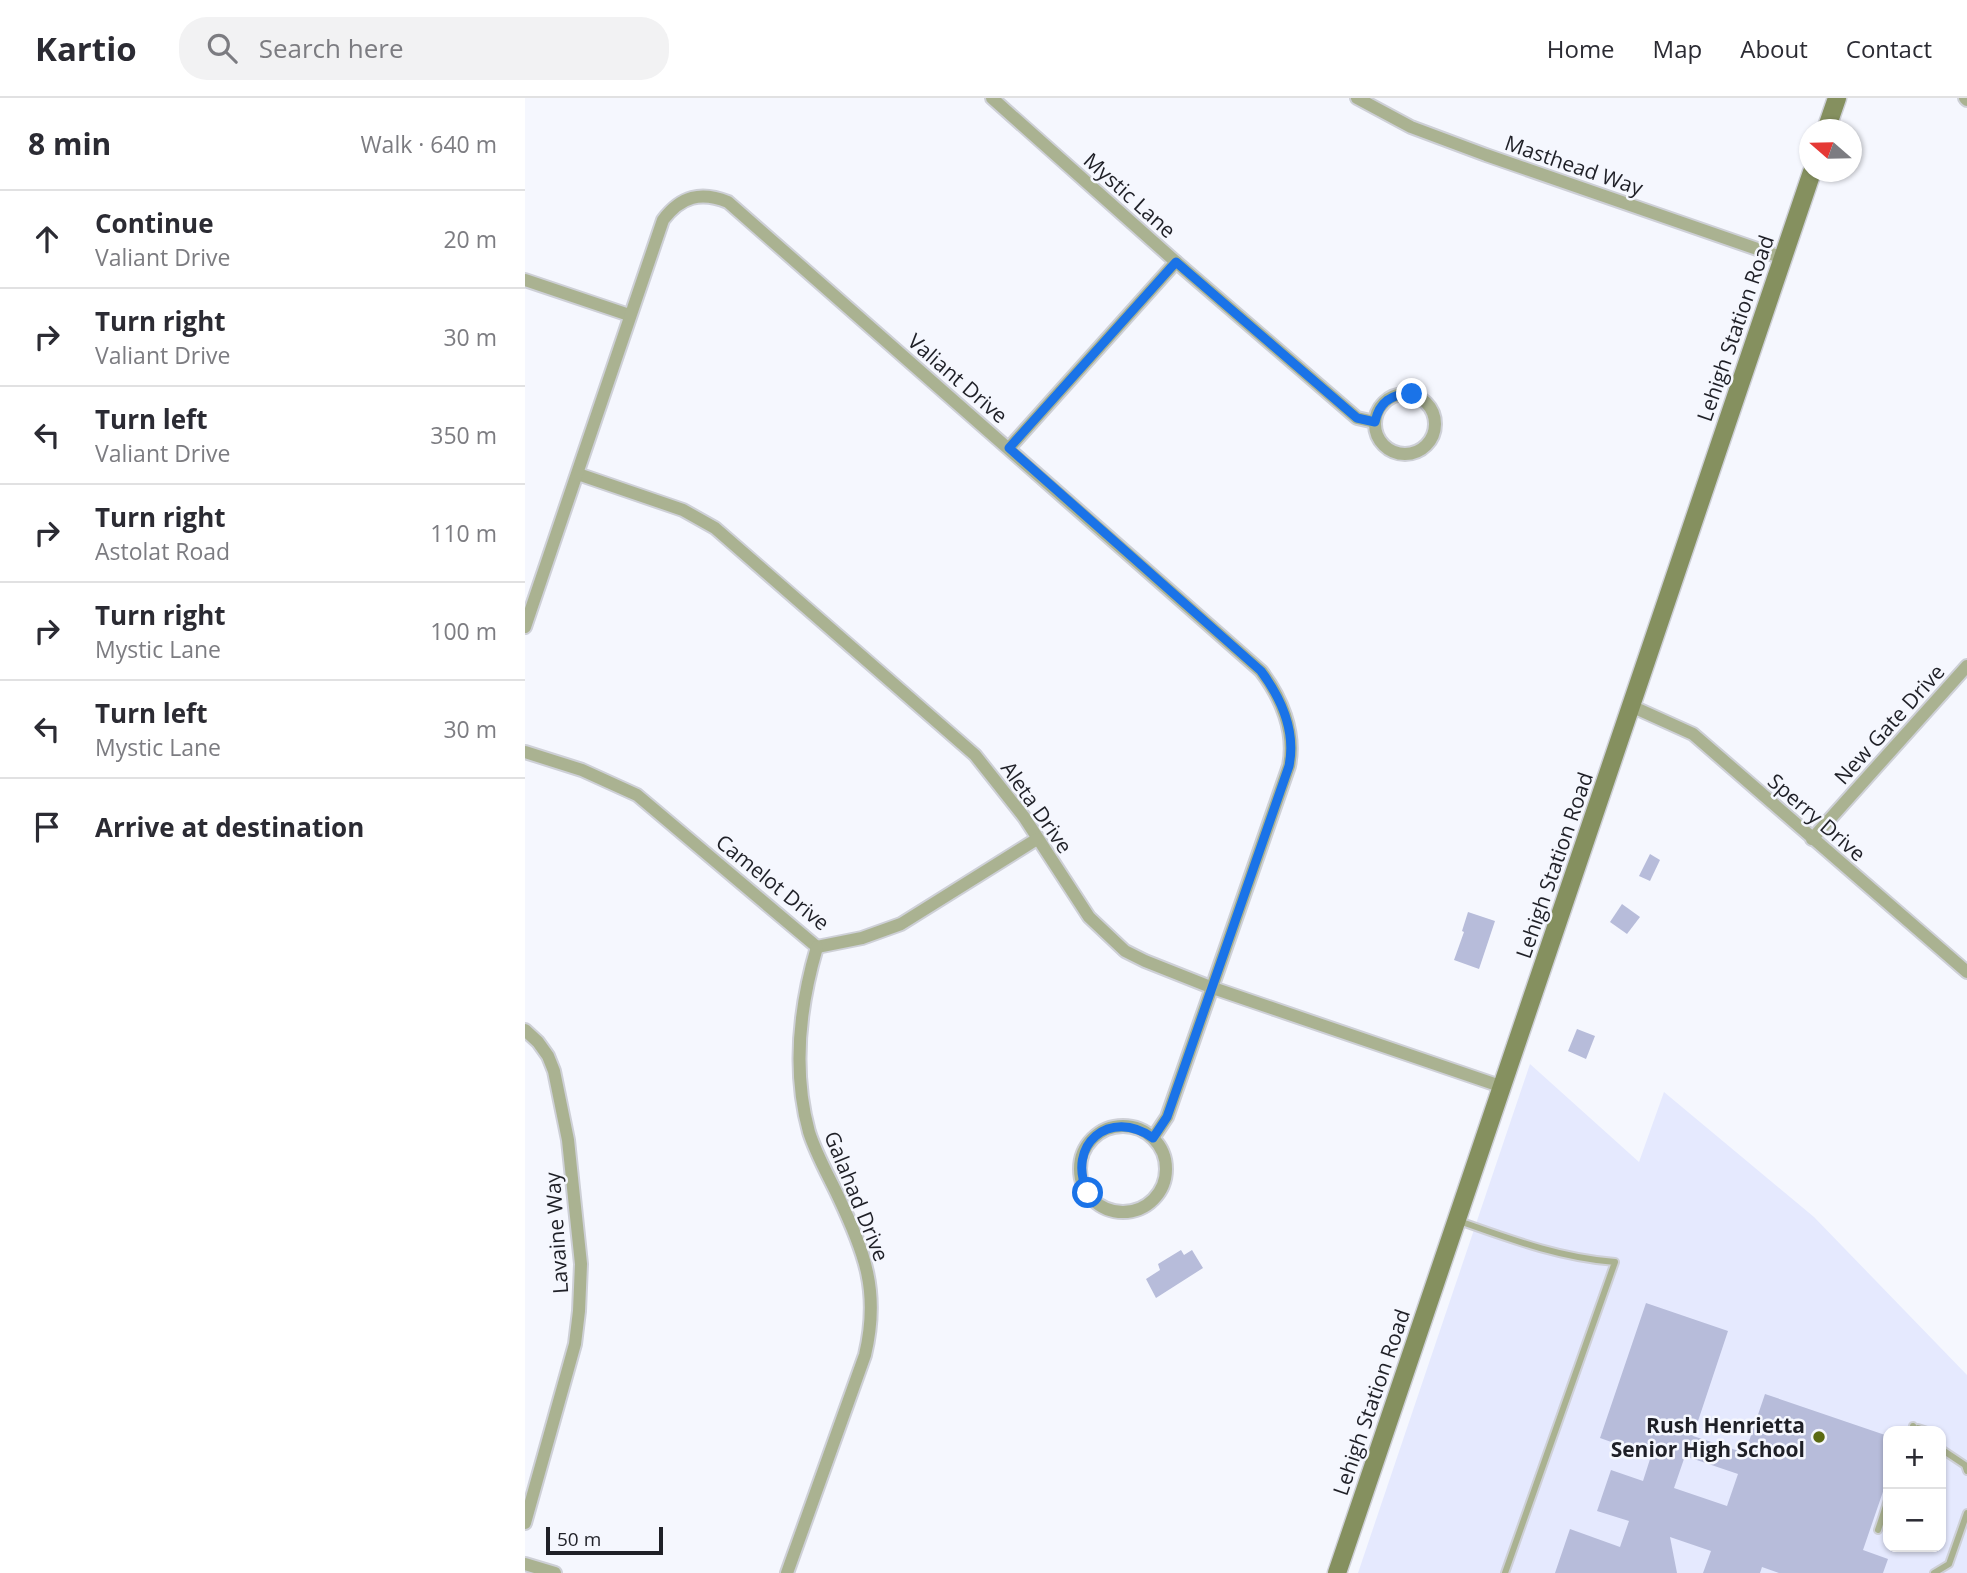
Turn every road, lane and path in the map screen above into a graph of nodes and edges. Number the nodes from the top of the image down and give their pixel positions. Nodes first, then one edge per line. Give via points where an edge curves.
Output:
1 (992, 98) edge
2 (1357, 98) edge
3 (1837, 98) edge
4 (1830, 119) edge
5 (1809, 182) edge
6 (1783, 258) junction
7 (1176, 262) junction
8 (525, 279) edge
9 (629, 315) junction
10 (1375, 422) junction
11 (1009, 448) junction
12 (578, 474) junction
13 (525, 627) edge
14 (1967, 666) edge
15 (1631, 706) junction
16 (525, 752) edge
17 (1037, 839) junction
18 (1812, 839) junction
19 (817, 947) junction
20 (1967, 972) edge
21 (1213, 988) junction
22 (525, 1030) edge
23 (1503, 1087) junction
24 (1153, 1138) junction
25 (1457, 1221) junction
26 (1946, 1452) edge
27 (1967, 1471) edge
28 (1967, 1513) edge
29 (1883, 1515) edge
30 (525, 1522) edge
31 (1878, 1530) dead end
32 (525, 1564) edge
33 (555, 1573) edge
34 (787, 1573) edge
35 (1337, 1573) edge
36 (1505, 1573) edge
37 (1934, 1573) edge

1 - 7 street, Mystic Lane
2 - 6 street, Masthead Way via 1411,127
3 - 4 main road
5 - 6 main road, Lehigh Station Road
6 - 15 main road, Lehigh Station Road
7 - 10 street, Mystic Lane via 1357,418
7 - 11 street
8 - 9 street
9 - 11 street, Valiant Drive via 663,220 680,202 713,196 728,202
9 - 12 street, Valiant Drive
10 - 10 street via 1383,403 1401,393 1429,405 1435,424 1429,442 1404,454 1380,440
11 - 21 street, Valiant Drive via 1261,671 1282,707 1292,754
12 - 13 street, Valiant Drive
12 - 17 street, Aleta Drive via 683,510 715,528 975,755
14 - 18 street, New Gate Drive
15 - 18 street, Sperry Drive via 1693,734
15 - 23 main road, Lehigh Station Road
16 - 19 street, Camelot Drive via 637,795
17 - 19 street, Camelot Drive via 901,924
17 - 21 street, Aleta Drive via 1089,917 1108,937 1145,961
18 - 20 street, Sperry Drive
19 - 34 street, Galahad Drive via 800,1020 802,1099 810,1133 865,1261 873,1305 865,1355
21 - 23 street, Aleta Drive
21 - 24 street, Valiant Drive via 1167,1117
22 - 30 street, Lavaine Way via 554,1070 568,1140 581,1264 575,1344
23 - 25 main road, Lehigh Station Road
24 - 24 street via 1128,1126 1108,1129 1090,1141 1082,1160 1082,1180 1097,1203 1124,1212 1151,1202 1166,1171 1162,1150
25 - 35 main road, Lehigh Station Road
25 - 36 lane via 1549,1252 1615,1262
26 - 27 lane
28 - 37 lane via 1949,1564
29 - 31 lane
32 - 33 street

